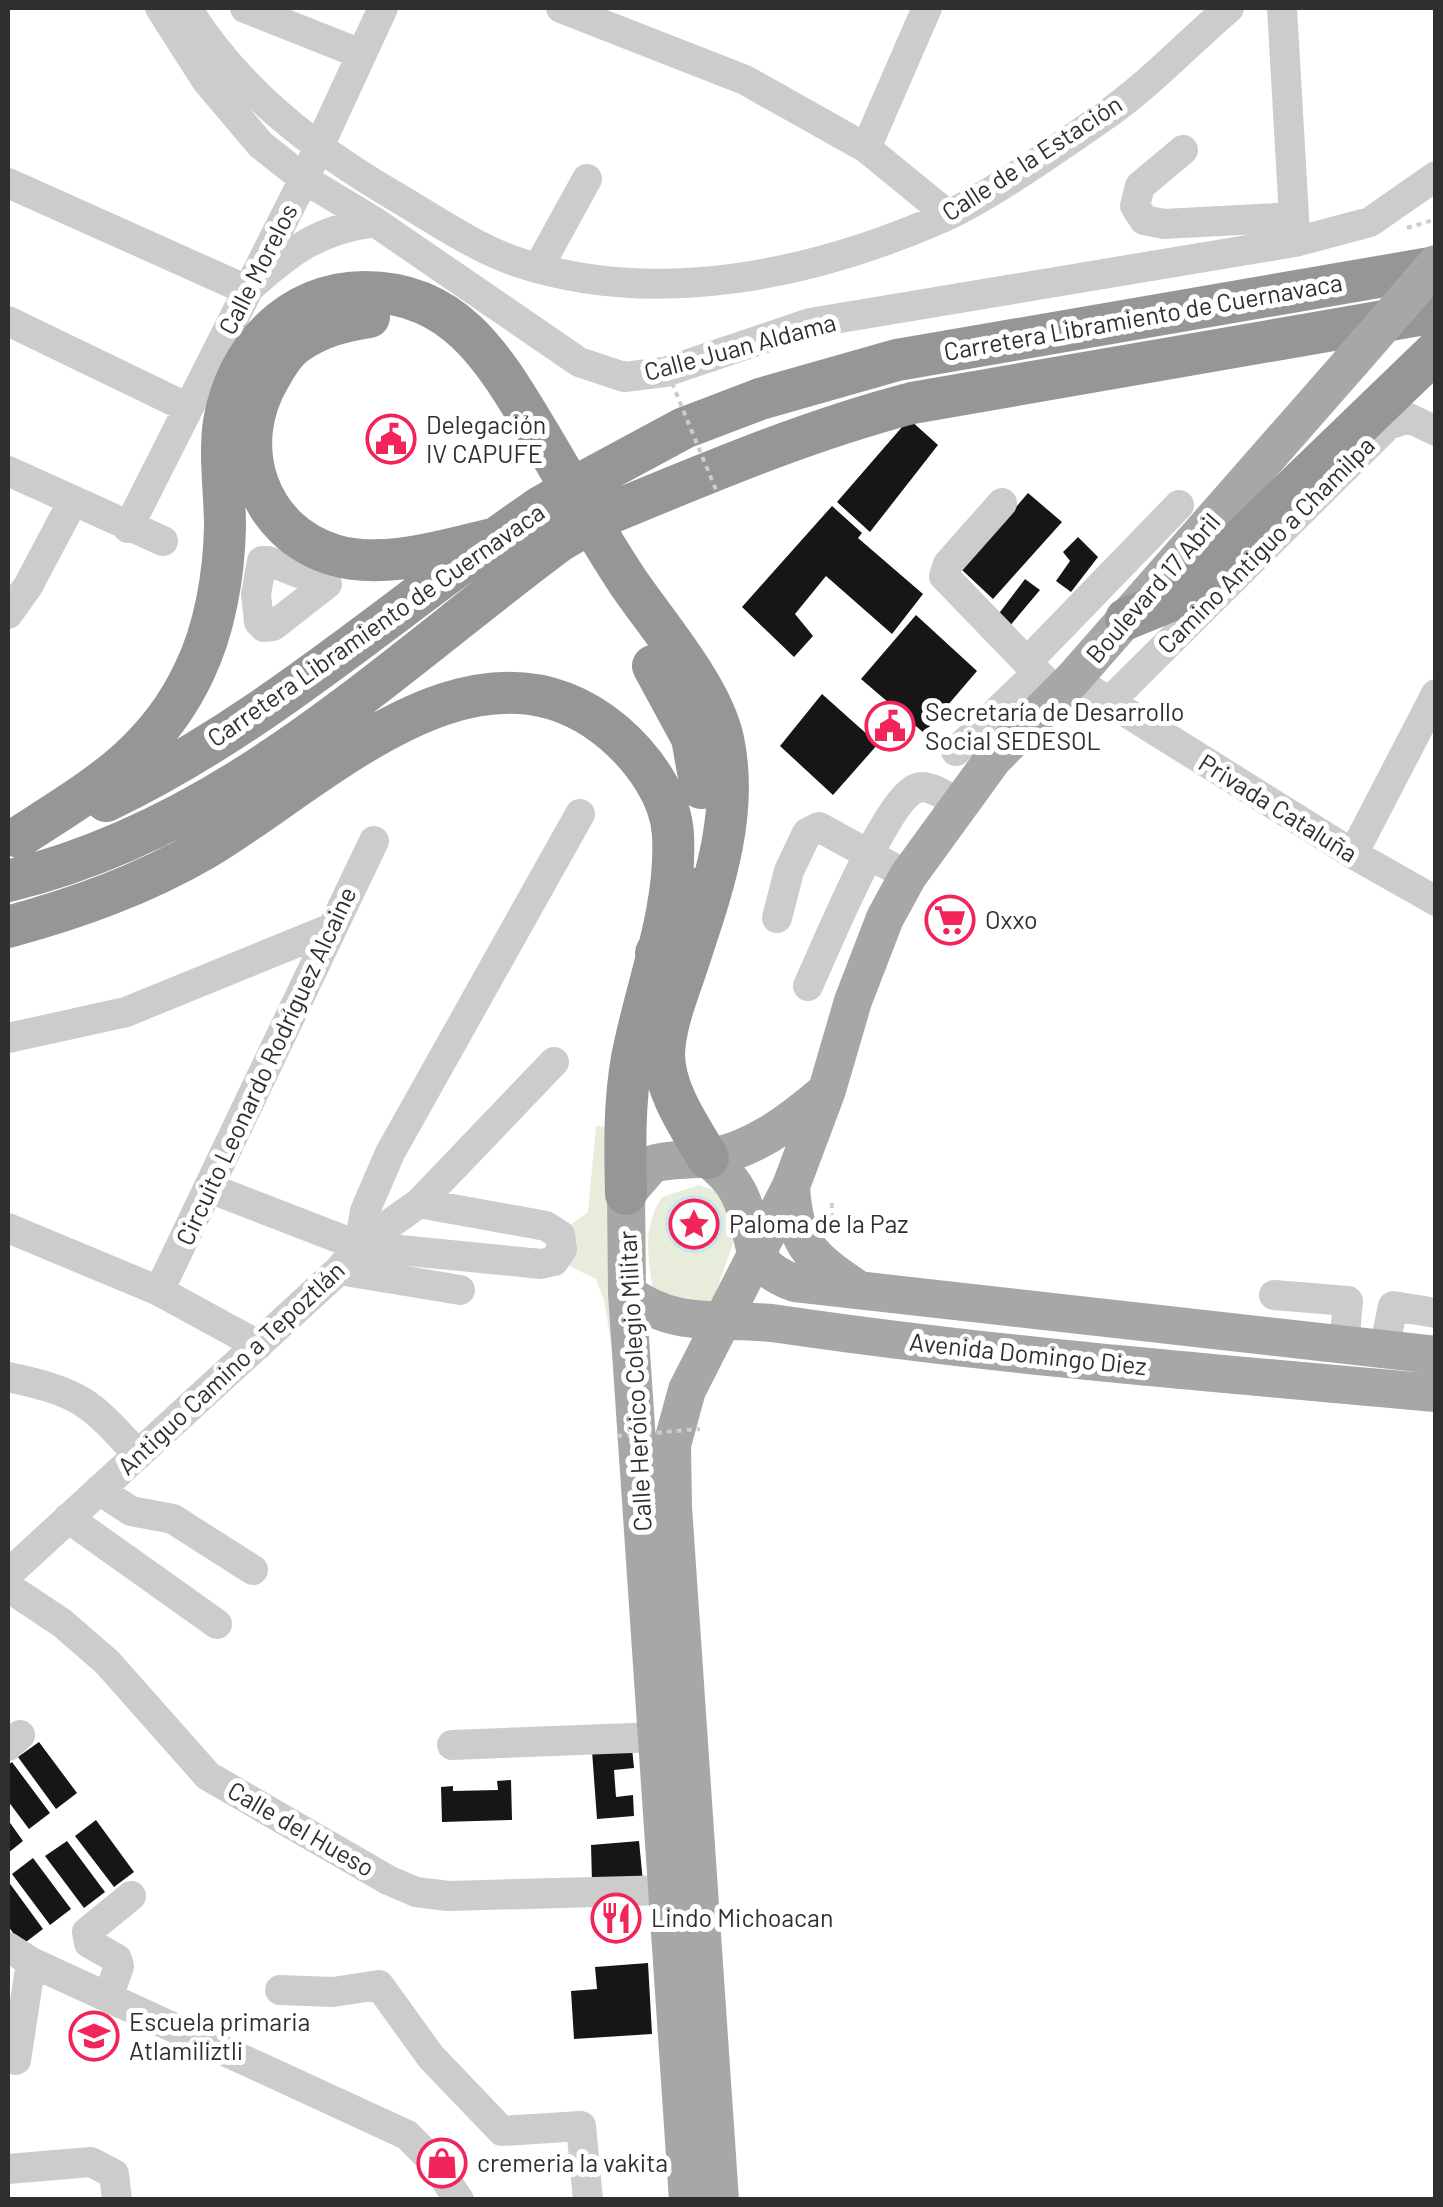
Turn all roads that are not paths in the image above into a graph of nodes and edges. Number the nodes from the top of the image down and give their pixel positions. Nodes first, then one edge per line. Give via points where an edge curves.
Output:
1 (160, 8) edge
2 (187, 8) edge
3 (245, 8) edge
4 (383, 8) edge
5 (561, 8) edge
6 (928, 8) edge
7 (1229, 8) edge
8 (1282, 8) edge
9 (360, 54) junction
10 (318, 145) junction
11 (866, 148) junction
12 (1182, 150) dead end
13 (1436, 176) edge
14 (586, 178) dead end
15 (304, 179) junction
16 (8, 183) edge
17 (948, 216) junction
18 (375, 222) junction
19 (449, 228) junction
20 (1294, 230) junction
21 (426, 259) junction
22 (1436, 265) edge
23 (538, 268) junction
24 (247, 290) junction
25 (1436, 312) edge
26 (8, 322) edge
27 (1436, 350) edge
28 (186, 407) junction
29 (1436, 431) edge
30 (8, 470) edge
31 (592, 500) junction
32 (74, 501) junction
33 (1002, 503) dead end
34 (1180, 505) dead end
35 (550, 524) junction
36 (128, 528) junction
37 (492, 540) junction
38 (163, 541) dead end
39 (332, 570) junction
40 (237, 590) junction
41 (8, 614) edge
42 (1126, 620) junction
43 (1048, 677) junction
44 (1436, 694) edge
45 (1108, 702) junction
46 (956, 751) dead end
47 (960, 805) junction
48 (580, 814) dead end
49 (13, 839) edge
50 (374, 842) dead end
51 (869, 852) junction
52 (1353, 854) junction
53 (908, 876) junction
54 (8, 881) edge
55 (1436, 900) edge
56 (777, 918) dead end
57 (8, 927) edge
58 (332, 928) junction
59 (656, 953) junction
60 (808, 986) dead end
61 (8, 1038) edge
62 (554, 1062) dead end
63 (827, 1090) junction
64 (708, 1158) junction
65 (792, 1186) junction
66 (209, 1188) junction
67 (626, 1194) junction
68 (419, 1202) junction
69 (8, 1228) edge
70 (359, 1246) junction
71 (755, 1254) junction
72 (339, 1270) junction
73 (858, 1289) junction
74 (460, 1290) dead end
75 (159, 1292) junction
76 (627, 1293) junction
77 (1274, 1296) dead end
78 (1348, 1301) junction
79 (960, 1303) junction
80 (1393, 1306) junction
81 (1436, 1313) edge
82 (719, 1321) junction
83 (258, 1346) junction
84 (1344, 1346) junction
85 (954, 1349) junction
86 (1384, 1350) junction
87 (1436, 1355) edge
88 (8, 1377) edge
89 (1436, 1393) edge
90 (138, 1454) junction
91 (99, 1490) junction
92 (68, 1518) junction
93 (11, 1566) edge
94 (253, 1570) dead end
95 (217, 1624) dead end
96 (658, 1736) junction
97 (452, 1745) dead end
98 (668, 1890) junction
99 (130, 1896) dead end
100 (15, 1961) edge
101 (280, 1990) dead end
102 (108, 1998) junction
103 (16, 2060) dead end
104 (8, 2170) edge
105 (117, 2200) edge
106 (459, 2200) edge
107 (588, 2200) edge
108 (688, 2200) edge
109 (720, 2200) edge

1 - 15 street, Calle Juan Aldama via 206,80 262,145
2 - 10 street, Calle de la Estación via 276,116
3 - 9 street
4 - 9 street, Calle Morelos
5 - 11 street via 745,80
6 - 11 street
7 - 17 street, Calle de la Estación via 1106,114
8 - 20 street
9 - 10 street, Calle Morelos
10 - 15 street, Calle Morelos
10 - 19 street, Calle de la Estación
11 - 17 street
12 - 20 street via 1140,186 1135,206 1144,220
13 - 20 street, Calle Juan Aldama via 1370,222
14 - 23 street
15 - 18 street, Calle Juan Aldama
15 - 24 street, Calle Morelos
16 - 24 street
17 - 23 street, Calle de la Estación via 747,278 645,285
18 - 21 street, Calle Juan Aldama
18 - 24 street via 337,227 286,254
19 - 21 street
19 - 23 street, Calle de la Estación
20 - 21 street, Calle Juan Aldama via 810,323 666,372 624,377 579,362
22 - 31 highway, Carretera Libramiento de Cuernavaca via 898,360 684,428
22 - 42 main road, Boulevard 17 Abril, bridge
24 - 28 street, Calle Morelos
25 - 31 highway, Carretera Libramiento de Cuernavaca via 912,403 696,475
26 - 28 street
27 - 42 highway via 1182,596
28 - 36 street, Calle Morelos
29 - 45 street, Camino Antiguo a Chamilpa via 1409,418 1388,425
30 - 32 street
31 - 35 highway, Carretera Libramiento de Cuernavaca, bridge
32 - 36 street
32 - 41 street
33 - 43 street, Privada Cataluña via 944,576
34 - 43 street
35 - 37 highway, Carretera Libramiento de Cuernavaca
35 - 54 highway, Carretera Libramiento de Cuernavaca via 236,787 115,848
36 - 38 street
37 - 39 highway
37 - 49 highway, Carretera Libramiento de Cuernavaca via 216,740 120,795
39 - 40 street via 273,626 258,622
39 - 59 highway via 272,514 254,482 250,446 257,402 297,342 337,321 402,322 448,346 485,390 594,578 677,703 692,738 701,779 697,865
40 - 49 highway via 167,717 123,769
40 - 64 highway via 224,529 224,423 243,364 261,338 291,311 345,292 425,300 454,318 508,382 616,563 714,708 728,777 719,868 664,1055 674,1095
42 - 43 main road, Boulevard 17 Abril
43 - 45 street, Privada Cataluña
43 - 46 street
43 - 47 main road, Boulevard 17 Abril
44 - 52 street
45 - 52 street, Privada Cataluña
47 - 51 street via 918,787
47 - 53 main road, Boulevard 17 Abril
48 - 70 street, Antiguo Camino a Tepoztlán via 390,1153 364,1211
50 - 58 street, Circuito Leonardo Rodríguez Alcaine
51 - 53 street
51 - 56 street via 835,832 806,833
51 - 60 street
52 - 55 street, Privada Cataluña
53 - 63 main road, Boulevard 17 Abril via 852,1001
57 - 59 highway via 107,897 178,862 414,714 456,698 531,694 600,722 659,786 674,831 673,886
58 - 61 street via 126,1012
58 - 66 street, Circuito Leonardo Rodríguez Alcaine
59 - 67 highway via 624,1124
62 - 68 street
63 - 64 main road via 788,1124
63 - 65 main road, Boulevard 17 Abril
64 - 67 main road, Calle Heróico Colegio Militar via 652,1164
64 - 71 main road via 741,1196
65 - 71 main road, Boulevard 17 Abril
65 - 73 main road via 804,1246
66 - 70 street
66 - 75 street, Circuito Leonardo Rodríguez Alcaine
67 - 76 main road, Calle Heróico Colegio Militar
68 - 70 street
68 - 70 street via 546,1226 560,1235 562,1248 554,1261 540,1264
69 - 75 street
70 - 72 street, Antiguo Camino a Tepoztlán
71 - 73 main road, Avenida Domingo Diez via 795,1283
71 - 82 main road, Calle Heróico Colegio Militar
72 - 74 street
72 - 83 street, Antiguo Camino a Tepoztlán
73 - 79 main road, Avenida Domingo Diez
75 - 83 street
76 - 82 main road, Avenida Domingo Diez via 666,1316
76 - 96 main road, Calle Heróico Colegio Militar
77 - 78 street
78 - 80 street
78 - 84 street
79 - 84 main road, Avenida Domingo Diez
79 - 85 main road
80 - 81 street
80 - 86 street
82 - 85 main road, Avenida Domingo Diez
82 - 109 main road, Calle Heróico Colegio Militar via 679,1414 672,1479
83 - 90 street, Antiguo Camino a Tepoztlán
84 - 86 main road, Avenida Domingo Diez
85 - 89 main road, Avenida Domingo Diez
86 - 87 main road, Avenida Domingo Diez
88 - 90 street via 72,1393 94,1406
90 - 91 street, Antiguo Camino a Tepoztlán
91 - 92 street, Antiguo Camino a Tepoztlán
91 - 94 street via 130,1511 173,1519
92 - 93 street, Antiguo Camino a Tepoztlán
92 - 95 street
93 - 98 street, Calle del Hueso via 208,1776 388,1880 448,1896
96 - 97 street
96 - 98 main road, Calle Heróico Colegio Militar
98 - 108 main road, Calle Heróico Colegio Militar
99 - 102 street via 86,1932 89,1943 117,1959
100 - 102 street
100 - 103 street
101 - 107 street via 380,1986 432,2057 502,2131 581,2126
102 - 106 street via 407,2135
104 - 105 street via 91,2162 114,2174

